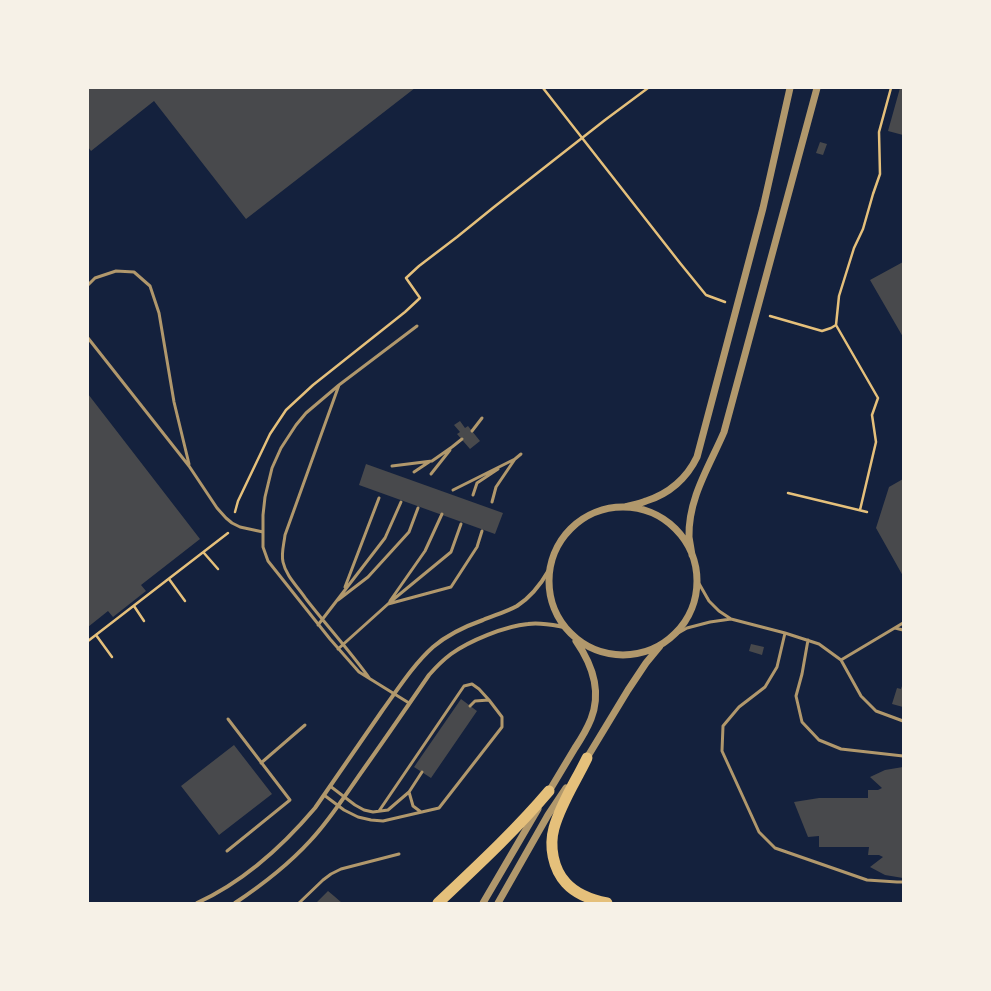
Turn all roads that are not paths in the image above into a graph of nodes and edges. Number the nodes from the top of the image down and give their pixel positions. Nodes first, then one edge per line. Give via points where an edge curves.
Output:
1 (790, 88) edge
2 (817, 88) edge
3 (88, 285) edge
4 (417, 326) dead end
5 (88, 338) edge
6 (339, 385) junction
7 (482, 418) dead end
8 (472, 431) dead end
9 (462, 439) dead end
10 (452, 448) junction
11 (521, 454) dead end
12 (515, 459) junction
13 (432, 461) junction
14 (189, 466) junction
15 (392, 466) dead end
16 (414, 472) dead end
17 (431, 474) dead end
18 (453, 490) dead end
19 (473, 495) dead end
20 (379, 498) dead end
21 (400, 502) dead end
22 (492, 502) dead end
23 (625, 507) junction
24 (418, 508) dead end
25 (442, 514) dead end
26 (462, 524) dead end
27 (482, 531) dead end
28 (263, 532) junction
29 (692, 555) junction
30 (549, 570) junction
31 (697, 580) junction
32 (344, 591) junction
33 (335, 603) junction
34 (388, 604) junction
35 (322, 619) junction
36 (731, 619) junction
37 (903, 623) edge
38 (318, 625) junction
39 (564, 627) junction
40 (895, 628) junction
41 (903, 630) edge
42 (785, 633) junction
43 (573, 636) junction
44 (673, 636) junction
45 (808, 640) junction
46 (663, 643) junction
47 (343, 644) junction
48 (338, 649) junction
49 (841, 660) junction
50 (371, 680) junction
51 (394, 694) junction
52 (489, 700) junction
53 (409, 703) junction
54 (470, 706) dead end
55 (228, 719) dead end
56 (903, 721) edge
57 (305, 725) dead end
58 (903, 756) edge
59 (587, 758) junction
60 (261, 763) junction
61 (422, 772) dead end
62 (330, 786) junction
63 (549, 791) junction
64 (409, 792) junction
65 (324, 795) junction
66 (344, 797) junction
67 (338, 805) junction
68 (379, 811) junction
69 (422, 812) junction
70 (228, 851) dead end
71 (399, 854) dead end
72 (903, 882) edge
73 (197, 903) edge
74 (235, 903) edge
75 (298, 903) edge
76 (438, 903) edge
77 (483, 903) edge
78 (498, 903) edge
79 (607, 903) edge

1 - 23 street via 763,208 697,457 693,466 676,485 661,495
2 - 29 street via 724,432 700,484 694,504 689,537
3 - 14 lane via 95,278 116,271 134,272 150,286 159,314 174,402
4 - 6 lane
5 - 14 lane
6 - 28 lane via 306,413 281,448 268,483
6 - 35 lane via 285,535 283,549 283,562 287,574
7 - 8 lane
9 - 10 lane
10 - 13 lane
10 - 17 lane
11 - 12 lane
12 - 18 lane
12 - 19 lane via 477,483
12 - 22 lane via 496,487
13 - 15 lane
13 - 16 lane
14 - 28 lane via 226,518 240,527
20 - 32 lane
21 - 32 lane via 385,538
23 - 29 street via 649,512 666,521 680,533
23 - 30 street via 601,510 579,520 562,537
24 - 33 lane via 409,532 368,577
25 - 34 lane via 424,550
26 - 34 lane via 451,552
27 - 34 lane via 477,547 451,587
28 - 38 lane via 263,547 268,561
29 - 31 street
30 - 39 street via 551,600
30 - 51 street via 541,584 518,605 464,628 434,646
31 - 36 lane via 709,600
31 - 44 street via 688,616
32 - 33 lane
33 - 35 lane
34 - 47 lane
35 - 38 lane
35 - 47 lane
36 - 42 lane
36 - 44 lane via 687,628
37 - 40 lane
38 - 48 lane
39 - 43 street
39 - 53 street via 527,624 475,641 452,653 436,667
40 - 41 lane
40 - 49 lane
42 - 45 lane
42 - 72 lane via 778,667 765,686 739,706 723,726 722,751 759,832 775,848 867,880
43 - 46 street via 593,649 616,655 640,653
43 - 63 street via 590,664 596,700 586,730
44 - 46 street
45 - 49 lane via 819,644
45 - 58 lane via 796,696 802,722 819,740 841,749
46 - 59 street via 628,690
47 - 48 lane
47 - 50 lane
48 - 50 lane via 354,668
49 - 56 lane via 861,696 876,711
50 - 51 lane
51 - 53 lane
51 - 62 street
52 - 54 lane via 475,701
52 - 68 lane via 472,684 464,686
52 - 69 lane via 502,716 502,727 439,808
53 - 66 street
55 - 60 lane
57 - 60 lane
59 - 78 street via 548,815
59 - 79 highway via 558,817 552,842 553,853 560,875 566,883 586,897
60 - 70 lane via 290,800
61 - 64 lane
62 - 65 street
62 - 66 lane
63 - 76 highway via 506,838
63 - 77 street
64 - 68 lane via 388,810
64 - 69 lane via 413,806
65 - 67 lane
65 - 73 street via 301,824 269,856 247,874
66 - 67 street
66 - 68 lane via 364,810
67 - 69 lane via 358,817 371,820 383,821
67 - 74 street via 296,856
71 - 75 lane via 331,874

